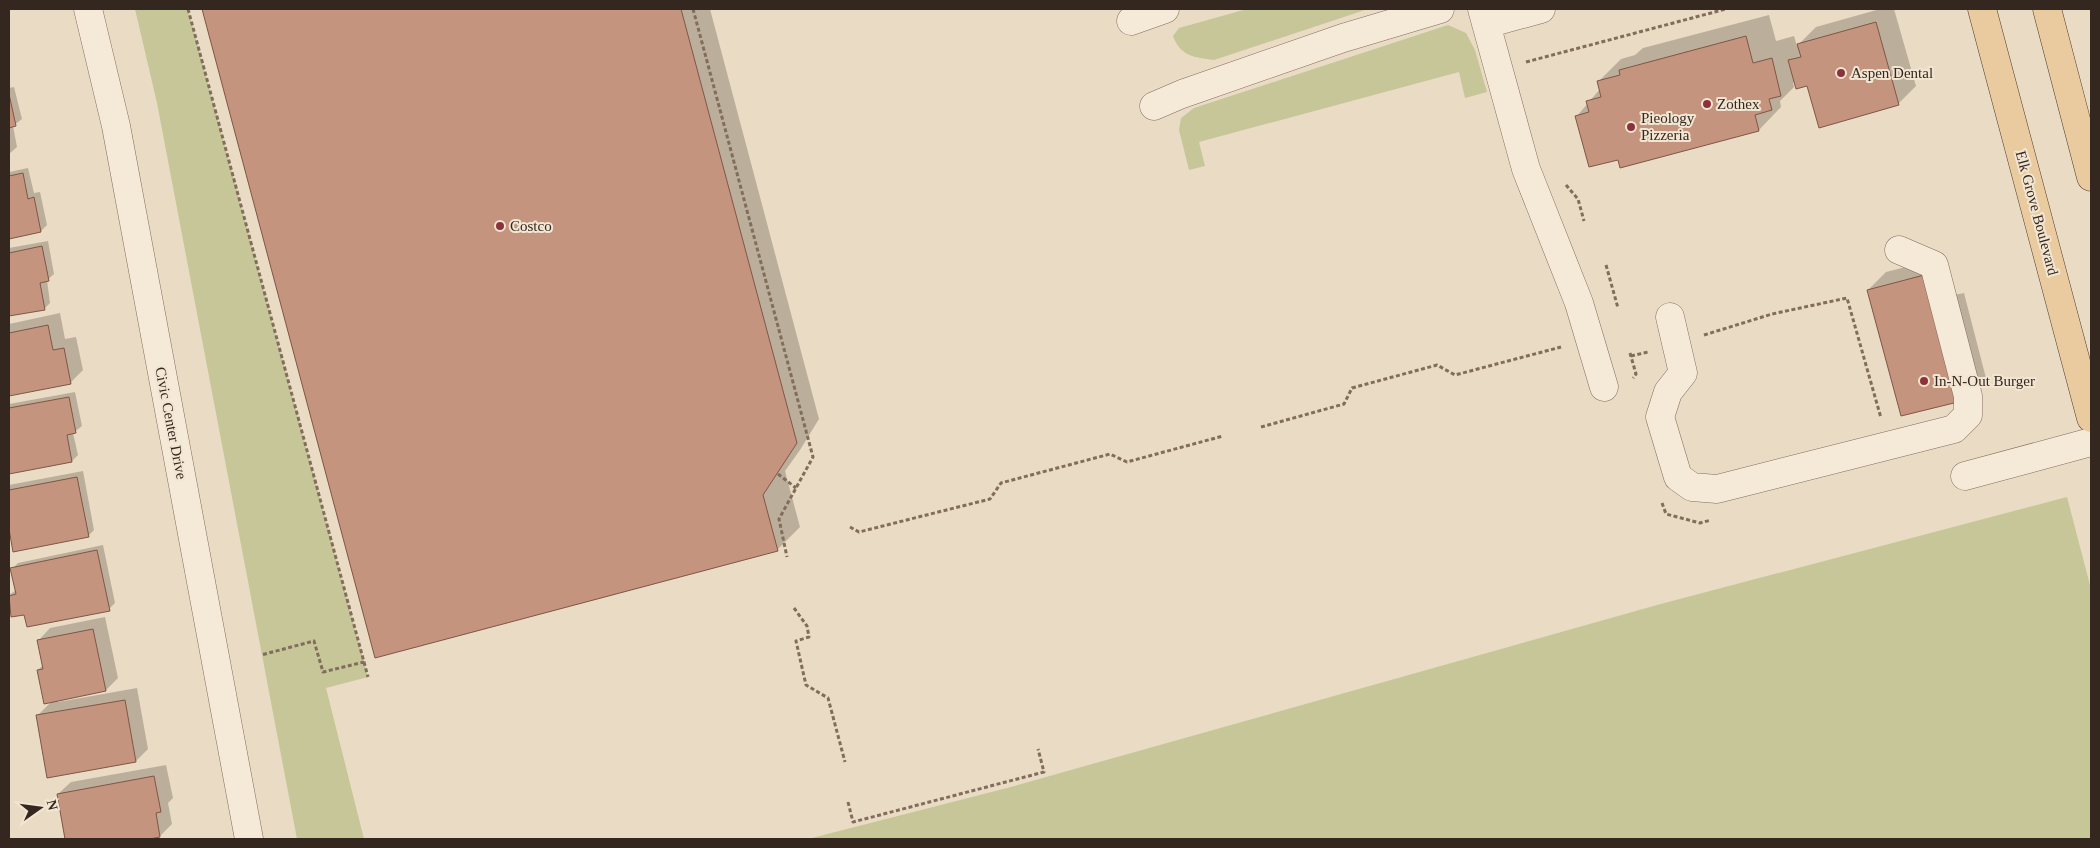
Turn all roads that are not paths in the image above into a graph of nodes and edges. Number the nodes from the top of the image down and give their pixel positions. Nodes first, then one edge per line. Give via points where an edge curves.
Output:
1 (88, 9) edge
2 (1165, 9) edge
3 (1440, 9) edge
4 (1541, 9) edge
5 (1982, 9) edge
6 (2047, 9) edge
7 (1484, 16) edge
8 (1131, 21) dead end
9 (1154, 106) dead end
10 (2091, 177) edge
11 (1899, 250) dead end
12 (1670, 317) dead end
13 (1604, 387) dead end
14 (2091, 418) edge
15 (2091, 442) edge
16 (1965, 476) dead end
17 (249, 839) edge

1 - 17 street, Civic Center Drive via 116,126
2 - 8 street
3 - 9 street via 1343,38
4 - 7 street
5 - 14 main road, Elk Grove Boulevard
6 - 10 main road
7 - 13 street via 1526,168 1579,303
11 - 12 street via 1934,265 1968,396 1968,414 1954,429 1717,489 1692,487 1678,478 1660,417 1668,392 1683,373
15 - 16 street

